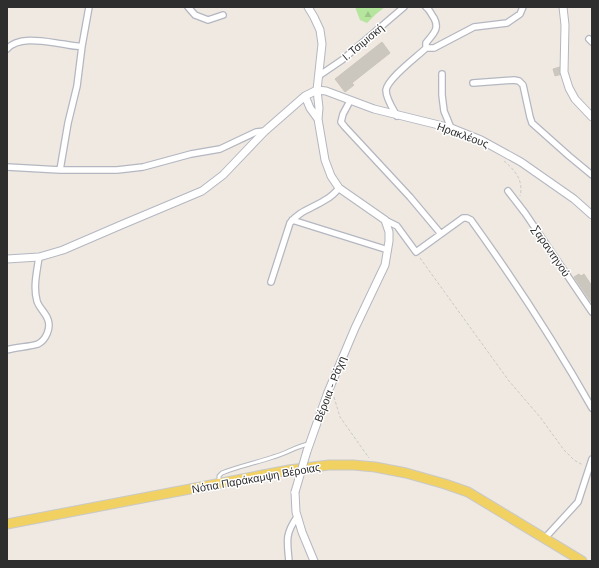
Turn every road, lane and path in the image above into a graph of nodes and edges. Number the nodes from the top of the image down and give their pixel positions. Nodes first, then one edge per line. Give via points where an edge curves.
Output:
1 (89, 7) edge
2 (188, 7) edge
3 (308, 7) edge
4 (404, 7) edge
5 (426, 7) edge
6 (523, 7) edge
7 (563, 7) edge
8 (223, 15) dead end
9 (82, 46) junction
10 (426, 48) junction
11 (7, 49) edge
12 (442, 74) dead end
13 (320, 75) junction
14 (473, 83) dead end
15 (317, 90) junction
16 (305, 96) junction
17 (350, 101) junction
18 (398, 116) junction
19 (592, 117) edge
20 (318, 119) junction
21 (451, 128) junction
22 (265, 131) junction
23 (501, 150) junction
24 (7, 167) edge
25 (60, 170) junction
26 (592, 175) edge
27 (339, 188) junction
28 (508, 191) dead end
29 (517, 202) junction
30 (592, 215) edge
31 (292, 220) junction
32 (385, 220) junction
33 (441, 234) junction
34 (388, 250) junction
35 (416, 252) junction
36 (38, 257) junction
37 (7, 259) edge
38 (271, 282) dead end
39 (592, 312) edge
40 (7, 350) edge
41 (328, 392) junction
42 (592, 408) edge
43 (310, 443) junction
44 (592, 459) edge
45 (375, 467) junction
46 (589, 469) junction
47 (219, 484) junction
48 (297, 517) junction
49 (7, 524) edge
50 (545, 538) junction
51 (289, 561) edge
52 (314, 561) edge
53 (582, 561) edge

1 - 9 street
2 - 8 street via 195,15 208,20
3 - 13 street via 320,30
4 - 13 street, Ι. Τσιμισκή via 342,60
5 - 10 street via 437,27 426,43
6 - 10 street via 520,14 507,23 474,27 434,48
7 - 19 street via 564,72 575,98
9 - 11 street via 23,41 14,43
9 - 25 street via 77,86
10 - 18 street via 391,80 386,90 389,102
12 - 21 street via 444,111
13 - 15 street
14 - 26 street via 519,81 523,85 532,123
15 - 16 street
15 - 17 street, Ηρακλέους
15 - 20 street
16 - 20 street
16 - 22 street
17 - 18 street, Ηρακλέους
17 - 33 street via 341,122 345,128
18 - 21 street, Ηρακλέους
20 - 27 street via 325,160
21 - 23 street, Ηρακλέους
22 - 25 street via 256,132 220,149 143,167 117,170
22 - 36 street via 223,176 202,191 63,250
23 - 29 path via 503,160 513,168 519,178 521,194
23 - 30 street, Ηρακλέους via 548,180
24 - 25 street
27 - 31 street via 332,196
27 - 32 street
28 - 29 street, Σαραντηνού
29 - 39 street, Σαραντηνού
31 - 34 street
31 - 38 street
32 - 34 street, Βέροια - Ράχη via 389,232
32 - 35 street via 397,226
33 - 35 street
33 - 42 street via 463,218 472,220 520,289
34 - 41 street, Βέροια - Ράχη via 380,277
35 - 46 path via 564,450
36 - 37 street
36 - 40 street via 37,301 48,318 48,333 38,344
41 - 43 street, Βέροια - Ράχη
41 - 45 path via 335,398 340,417
43 - 47 lane via 273,458 222,473 218,479
43 - 48 street, Βέροια - Ράχη, bridge via 295,492
44 - 46 street
45 - 47 main road, Νότια Παράκαμψη Βέροιας via 329,465
45 - 50 main road, Νότια Παράκαμψη Βέροιας via 425,478 468,492
46 - 50 street via 578,502
47 - 49 main road, Νότια Παράκαμψη Βέροιας
48 - 51 street via 290,527 287,540
48 - 52 street, Βέροια - Ράχη
50 - 53 main road, Νότια Παράκαμψη Βέροιας

